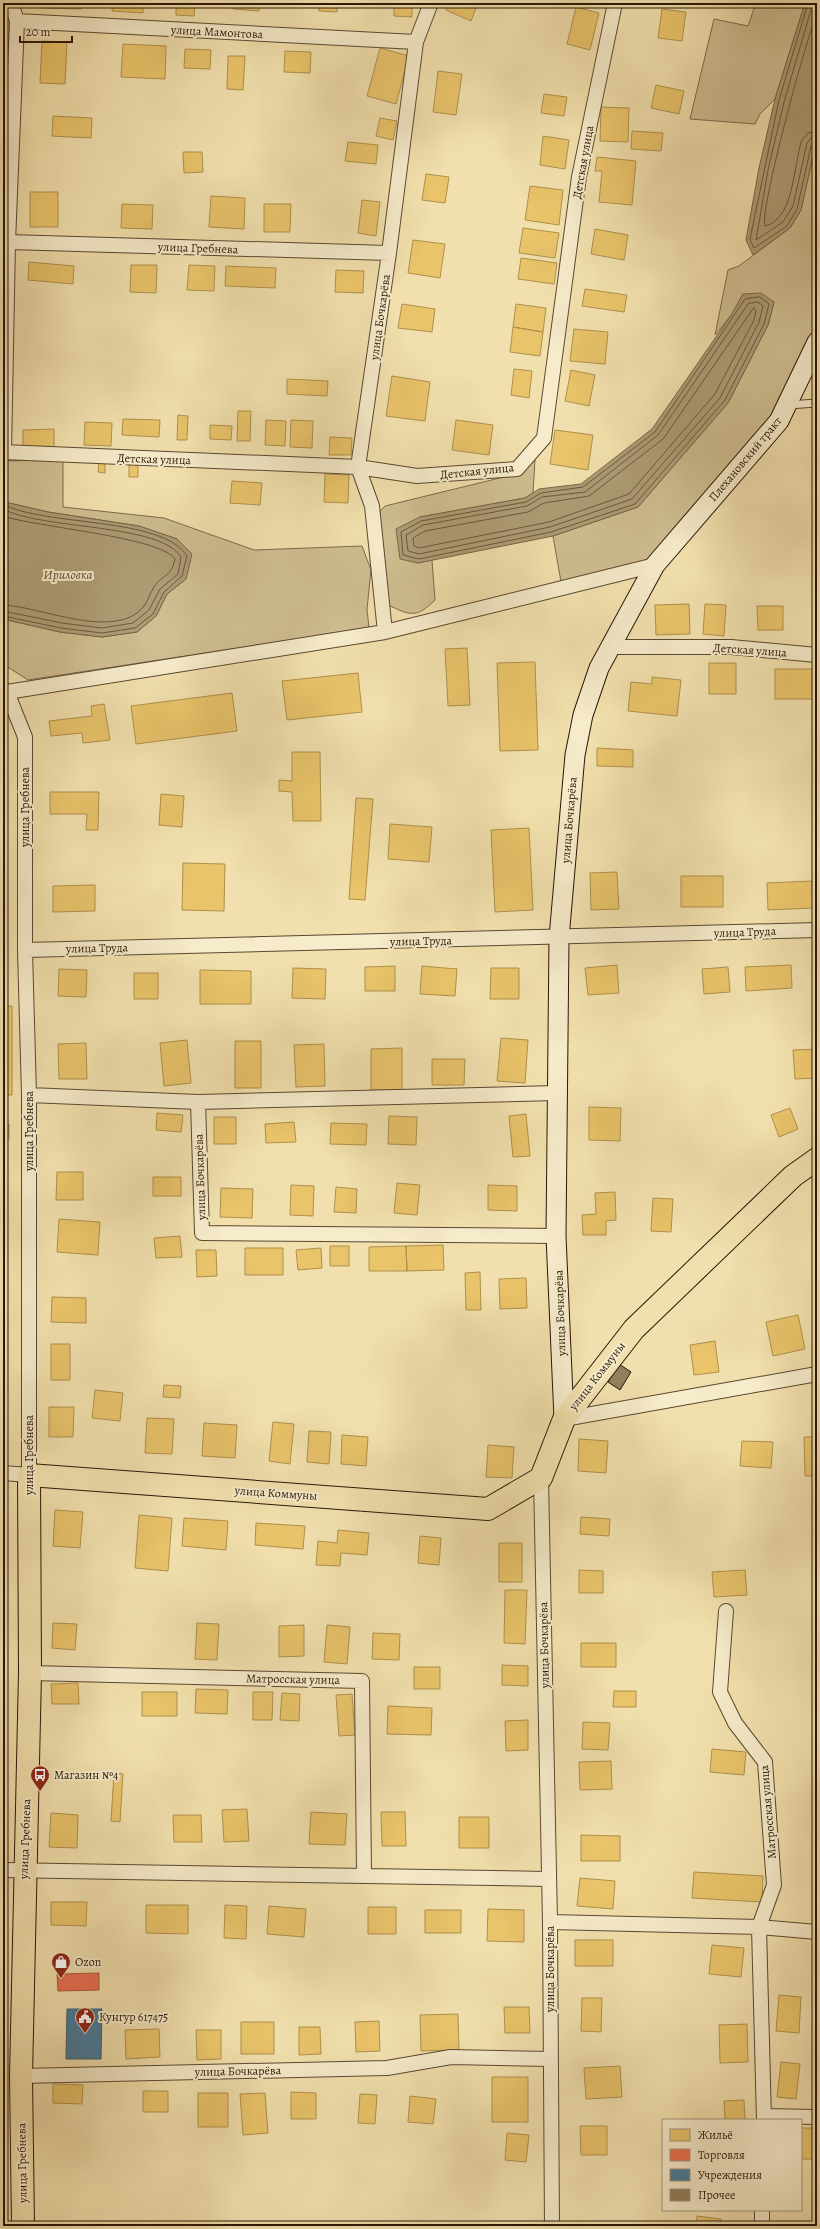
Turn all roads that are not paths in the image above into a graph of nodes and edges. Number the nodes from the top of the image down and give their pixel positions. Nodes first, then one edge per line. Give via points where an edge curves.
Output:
1 (11, 3) edge
2 (431, 3) edge
3 (615, 3) edge
4 (17, 21) junction
5 (416, 42) junction
6 (8, 242) junction
7 (389, 253) junction
8 (817, 342) edge
9 (817, 403) edge
10 (786, 405) junction
11 (4, 452) edge
12 (358, 467) junction
13 (655, 565) junction
14 (385, 632) junction
15 (611, 647) junction
16 (817, 655) edge
17 (5, 690) edge
18 (817, 930) edge
19 (559, 938) junction
20 (25, 950) junction
21 (557, 1093) junction
22 (29, 1095) junction
23 (198, 1102) junction
24 (817, 1159) edge
25 (556, 1236) junction
26 (817, 1374) edge
27 (564, 1419) junction
28 (3, 1473) edge
29 (29, 1475) junction
30 (541, 1478) junction
31 (726, 1611) dead end
32 (30, 1673) junction
33 (13, 1870) edge
34 (364, 1876) junction
35 (548, 1878) junction
36 (550, 1922) junction
37 (759, 1927) junction
38 (817, 1932) edge
39 (550, 2059) junction
40 (21, 2076) junction
41 (817, 2117) edge
42 (764, 2118) edge
43 (762, 2211) edge
44 (23, 2226) edge
45 (552, 2226) edge
46 (762, 2226) edge

1 - 4 street
2 - 5 street, улица Бочкарёва
3 - 12 street, Детская улица via 579,177 544,438 517,469 418,476
4 - 5 street, улица Мамонтова
4 - 6 street
5 - 7 street, улица Бочкарёва
6 - 7 street, улица Гребнева
6 - 11 street
7 - 12 street, улица Бочкарёва
8 - 10 street, Плехановский тракт
9 - 10 lane
10 - 13 street, Плехановский тракт via 779,420
11 - 12 street, Детская улица
12 - 14 street, улица Бочкарёва via 372,506
13 - 14 street
13 - 15 street, улица Бочкарёва
14 - 17 street
15 - 16 street, Детская улица via 731,647
15 - 19 street, улица Бочкарёва via 599,668 582,715 575,755
17 - 20 street, улица Гребнева via 25,737
18 - 19 street, улица Труда
19 - 20 street, улица Труда
19 - 21 street, улица Бочкарёва
20 - 22 street, улица Гребнева
21 - 23 street
21 - 25 street, улица Бочкарёва
22 - 23 street
22 - 29 street, улица Гребнева
23 - 25 street, улица Бочкарёва via 202,1233
24 - 27 main road, улица Коммуны via 793,1176 634,1329
25 - 27 street, улица Бочкарёва
26 - 27 street, улица Коммуны
27 - 30 main road, улица Бочкарёва
28 - 29 street, улица Коммуны
29 - 30 main road, улица Коммуны via 488,1509
29 - 32 main road, улица Гребнева
30 - 35 street, улица Бочкарёва
31 - 37 street, Матросская улица via 720,1692 735,1723 764,1762 774,1885
32 - 33 main road, улица Гребнева
32 - 34 street, Матросская улица via 362,1681
33 - 34 street
33 - 40 main road, улица Гребнева
34 - 35 street
35 - 36 street, улица Бочкарёва
36 - 37 street
36 - 39 street, улица Бочкарёва
37 - 38 street
37 - 42 street, Матросская улица
39 - 40 street, улица Бочкарёва via 451,2057 387,2068
39 - 45 street, улица Бочкарёва
40 - 44 main road, улица Гребнева
41 - 42 street, Матросская улица
43 - 46 street

